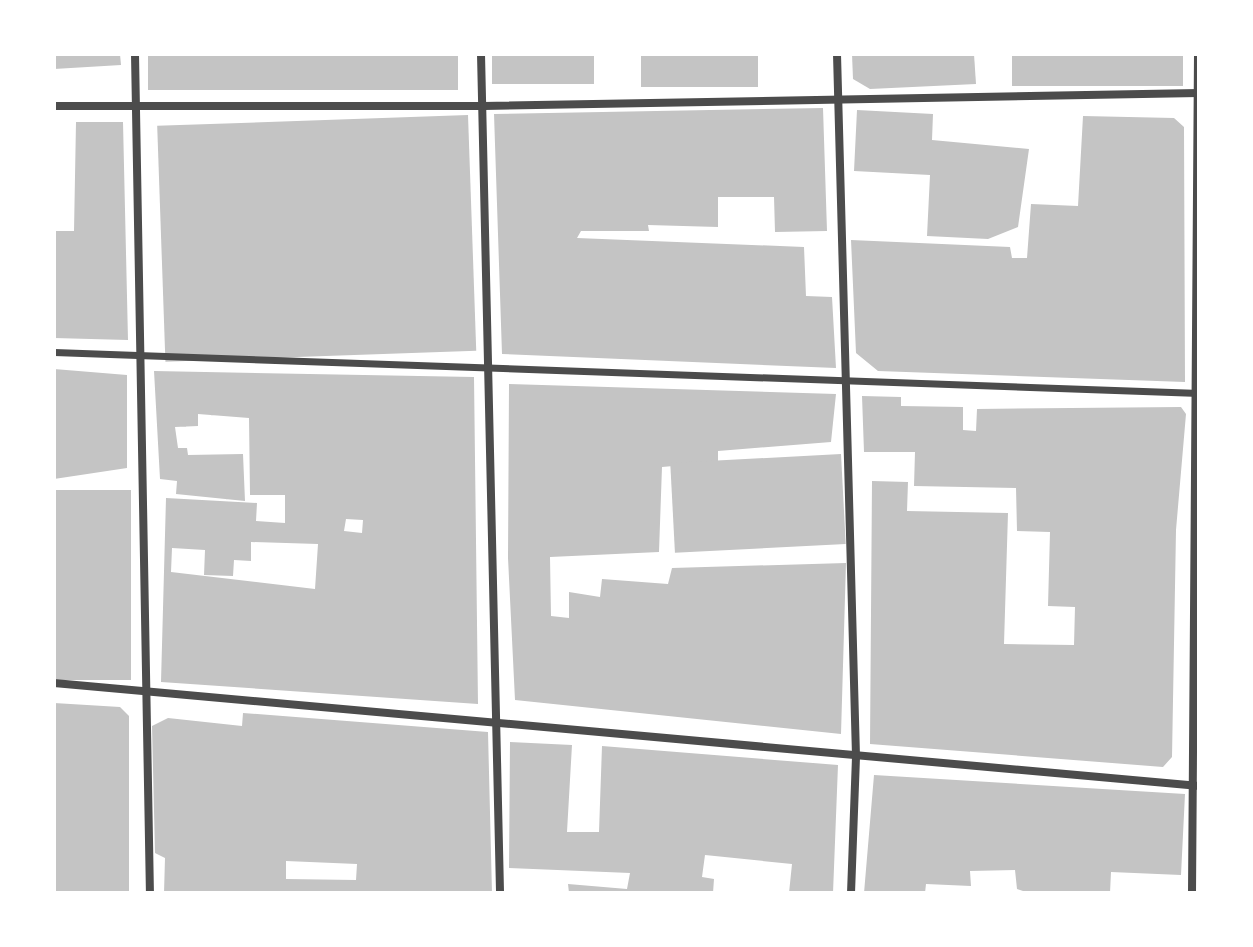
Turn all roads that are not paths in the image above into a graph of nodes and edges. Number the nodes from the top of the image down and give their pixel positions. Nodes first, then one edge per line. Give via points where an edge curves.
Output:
1 (135, 54) edge
2 (481, 54) edge
3 (837, 54) edge
4 (1198, 54) edge
5 (1199, 93) edge
6 (837, 97) junction
7 (136, 105) junction
8 (54, 106) edge
9 (484, 106) junction
10 (54, 352) edge
11 (140, 356) junction
12 (492, 366) junction
13 (849, 381) junction
14 (1199, 393) edge
15 (54, 683) edge
16 (148, 693) junction
17 (499, 719) junction
18 (856, 757) junction
19 (1198, 786) edge
20 (150, 893) edge
21 (500, 893) edge
22 (851, 893) edge
23 (1192, 893) edge

1 - 7 street
2 - 9 street
3 - 6 street
4 - 5 street
5 - 6 street
5 - 14 street
6 - 9 street
6 - 13 street
7 - 8 street
7 - 9 street
7 - 11 street
9 - 12 street
10 - 11 street
11 - 12 street
11 - 16 street
12 - 13 street
12 - 17 street
13 - 14 street
13 - 18 street
14 - 19 street
15 - 16 street
16 - 17 street
16 - 20 street
17 - 18 street
17 - 21 street
18 - 19 street
18 - 22 street
19 - 23 street

